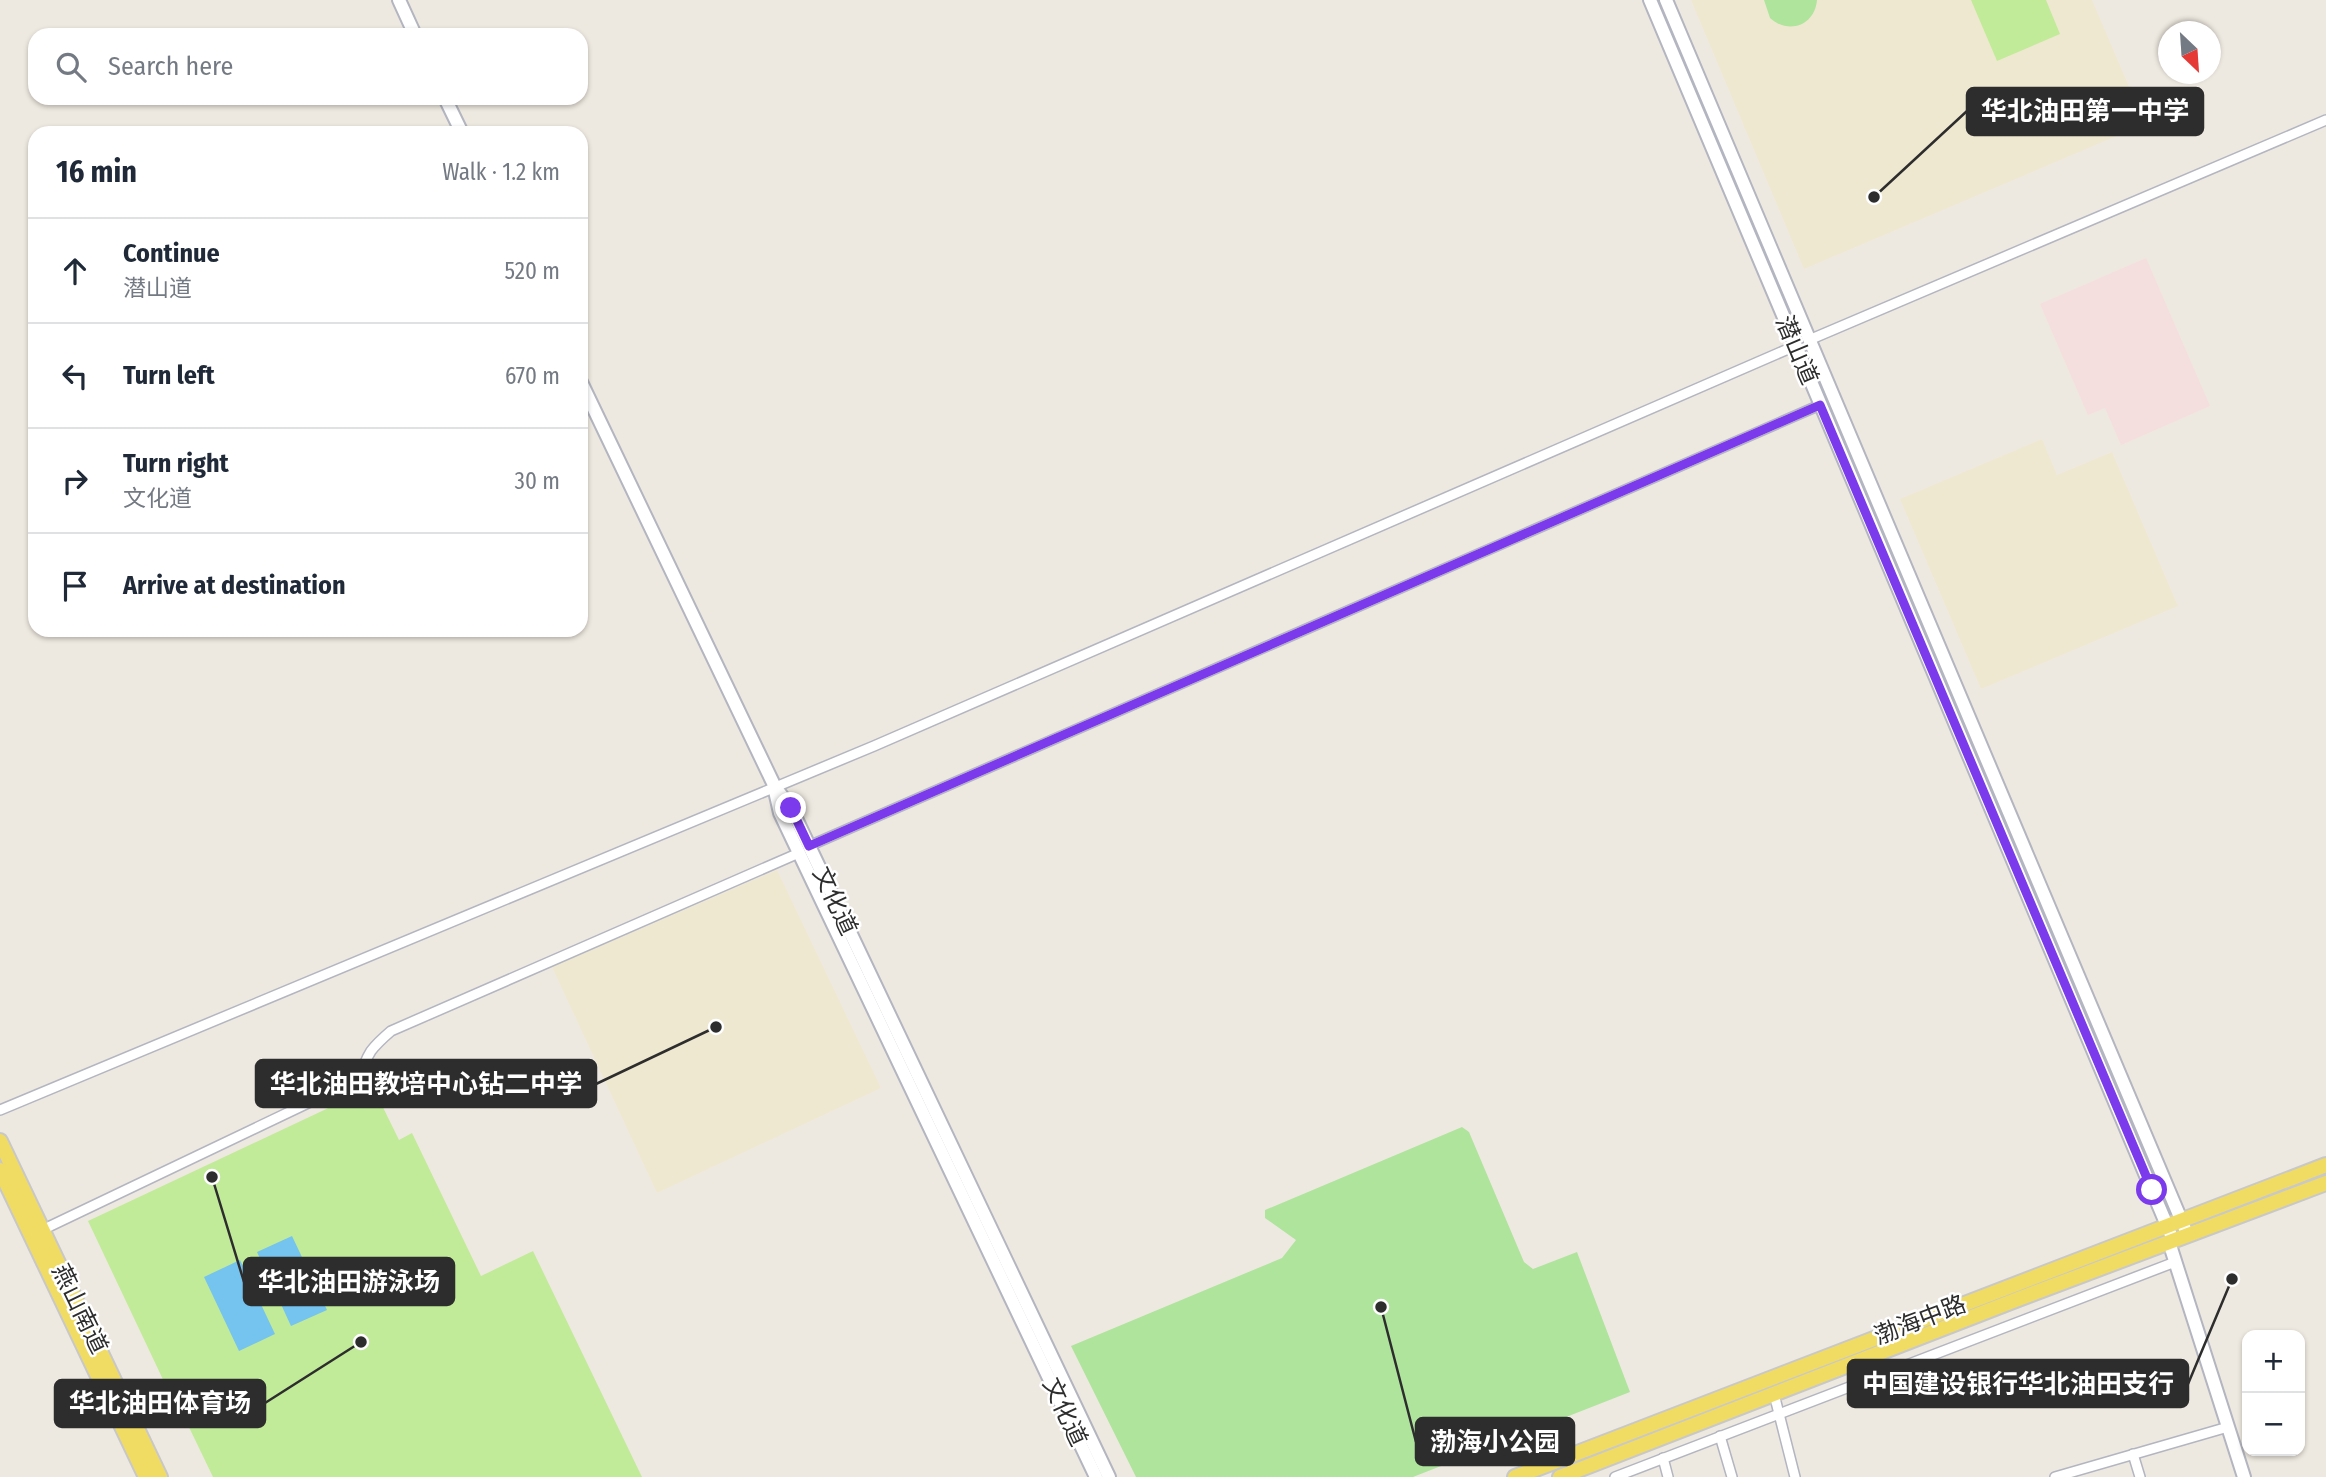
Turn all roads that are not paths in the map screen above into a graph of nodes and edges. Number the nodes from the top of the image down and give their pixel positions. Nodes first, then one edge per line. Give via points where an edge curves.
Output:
1 (399, 0) edge
2 (1650, 0) edge
3 (1666, 0) edge
4 (412, 28) edge
5 (449, 105) edge
6 (2326, 120) edge
7 (459, 126) edge
8 (1809, 340) junction
9 (1795, 346) junction
10 (588, 397) edge
11 (1820, 405) junction
12 (775, 787) junction
13 (804, 850) junction
14 (0, 1110) edge
15 (0, 1141) edge
16 (2326, 1165) edge
17 (0, 1170) edge
18 (2326, 1183) edge
19 (2174, 1223) junction
20 (42, 1230) junction
21 (2177, 1239) junction
22 (2175, 1262) junction
23 (1774, 1394) junction
24 (1779, 1413) junction
25 (2228, 1427) junction
26 (1720, 1436) junction
27 (2133, 1454) junction
28 (1663, 1458) junction
29 (146, 1477) edge
30 (160, 1477) edge
31 (1096, 1477) edge
32 (1110, 1477) edge
33 (1514, 1477) edge
34 (1560, 1477) edge
35 (1615, 1477) edge
36 (1668, 1477) edge
37 (1732, 1477) edge
38 (1795, 1477) edge
39 (2056, 1477) edge
40 (2140, 1477) edge
41 (2244, 1477) edge

1 - 4 main road
2 - 9 main road, 潜山道
3 - 8 main road, 潜山道
5 - 7 main road
6 - 8 street
8 - 19 main road, 潜山道
9 - 11 main road, 潜山道
9 - 12 street
10 - 12 main road, 文化道
11 - 13 street
11 - 19 main road, 潜山道
12 - 13 main road, 文化道 via 780,813
12 - 14 street
13 - 20 street via 391,1031 376,1044 360,1075 350,1083
13 - 31 main road, 文化道
13 - 32 main road, 文化道
15 - 20 main road, 燕山南道
16 - 19 main road, 渤海中路
17 - 29 main road, 燕山南道
18 - 21 main road, 渤海中路
19 - 21 main road, 潜山道
19 - 33 main road, 渤海中路
20 - 30 main road, 燕山南道
21 - 22 main road, 潜山道
21 - 23 main road, 渤海中路
22 - 24 street
22 - 25 main road, 潜山道
23 - 24 street
23 - 34 main road, 渤海中路
24 - 26 street
24 - 38 street
25 - 27 street
25 - 41 main road, 潜山道
26 - 28 street
26 - 37 street
27 - 39 street
27 - 40 street
28 - 35 street
28 - 36 street

